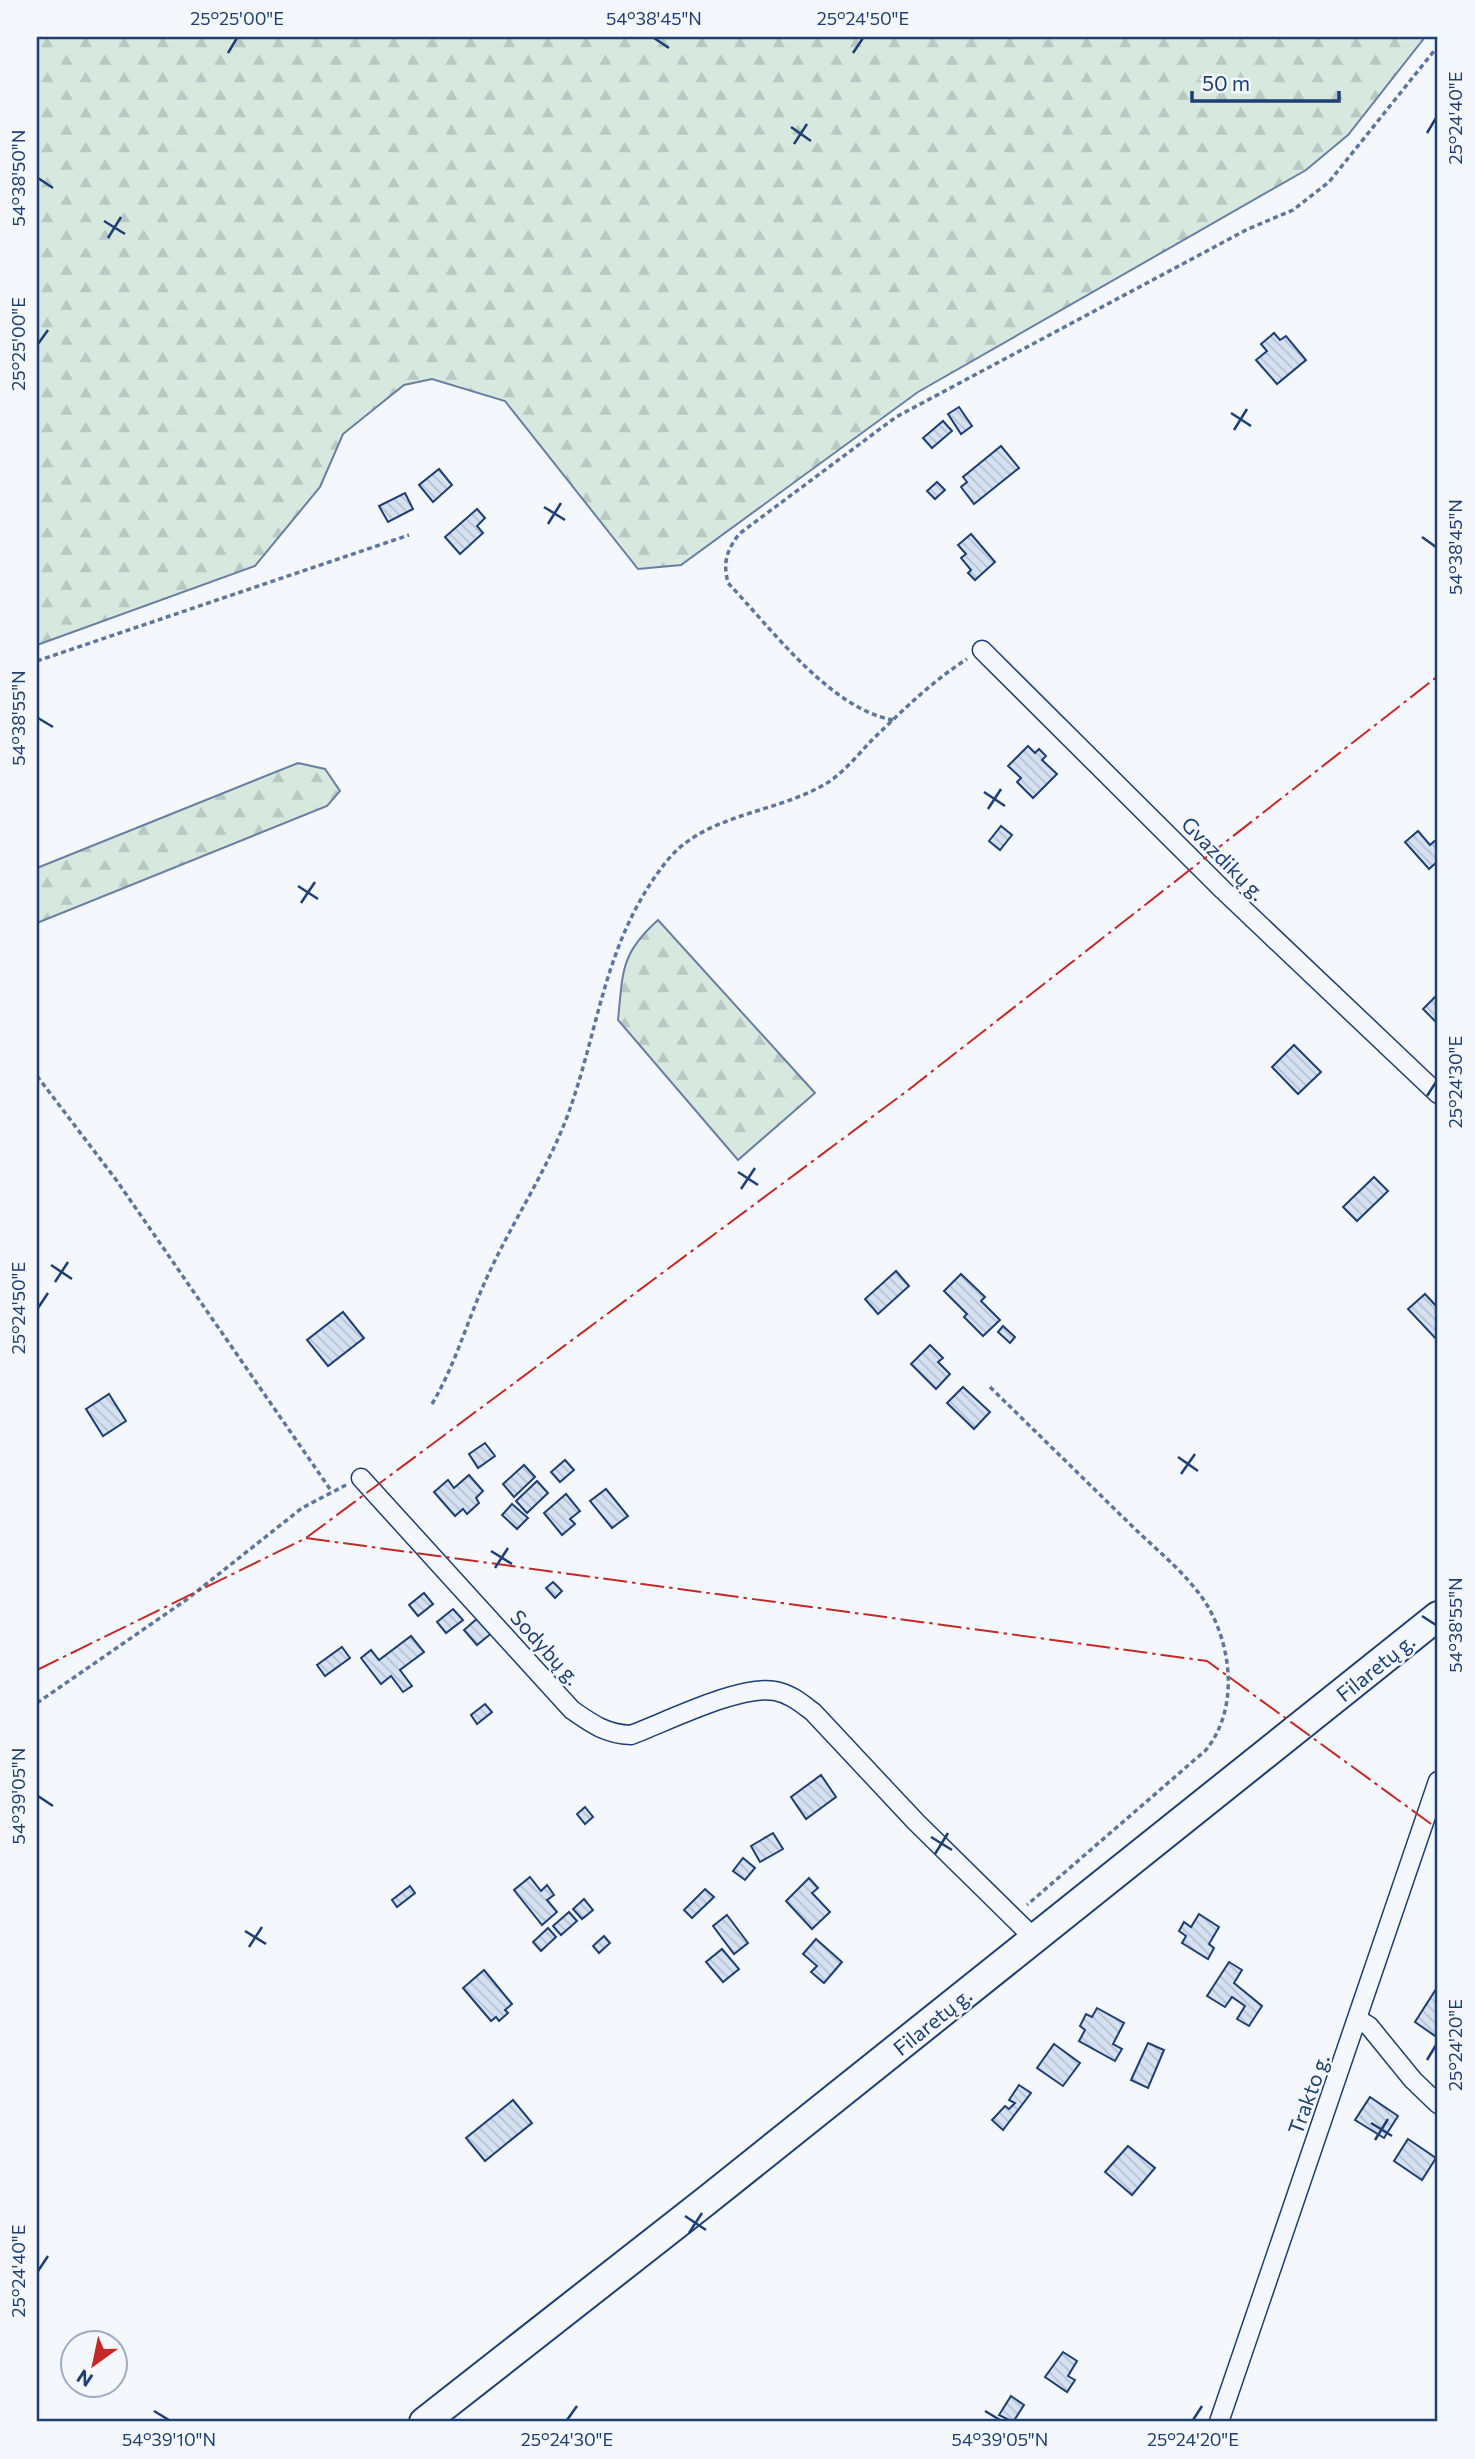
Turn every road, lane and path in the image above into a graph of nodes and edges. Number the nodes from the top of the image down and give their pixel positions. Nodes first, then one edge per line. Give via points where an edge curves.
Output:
1 (1438, 46) edge
2 (409, 535) dead end
3 (982, 650) joint
4 (37, 661) edge
5 (893, 720) junction
6 (37, 1076) edge
7 (1438, 1094) edge
8 (990, 1387) dead end
9 (432, 1404) dead end
10 (361, 1478) joint
11 (332, 1492) junction
12 (1438, 1616) edge
13 (37, 1703) edge
14 (1438, 1781) edge
15 (1012, 1918) junction
16 (1035, 1939) junction
17 (1359, 2020) junction
18 (1438, 2104) edge
19 (424, 2422) edge
20 (1219, 2422) edge

1 - 5 path via 1329,182 1293,210 1248,229 896,417 738,534 726,550 728,583 826,685 859,709
2 - 4 path
3 - 5 path via 937,678
3 - 7 street, Gvazdikų g. via 1223,890
5 - 9 path via 821,787 691,836 648,888 607,972 567,1117 488,1275 452,1371
6 - 11 path via 117,1181
8 - 15 path via 1188,1581 1216,1622 1228,1674 1224,1722 1206,1750
10 - 11 path
10 - 15 street, Sodybų g. via 572,1710 596,1727 631,1735 750,1690 794,1697
11 - 13 path via 302,1508 186,1600
12 - 16 main road, Filaretų g.
14 - 17 street, Trakto g.
15 - 16 street, Sodybų g.
16 - 19 main road, Filaretų g.
17 - 18 street
17 - 20 street, Trakto g.

